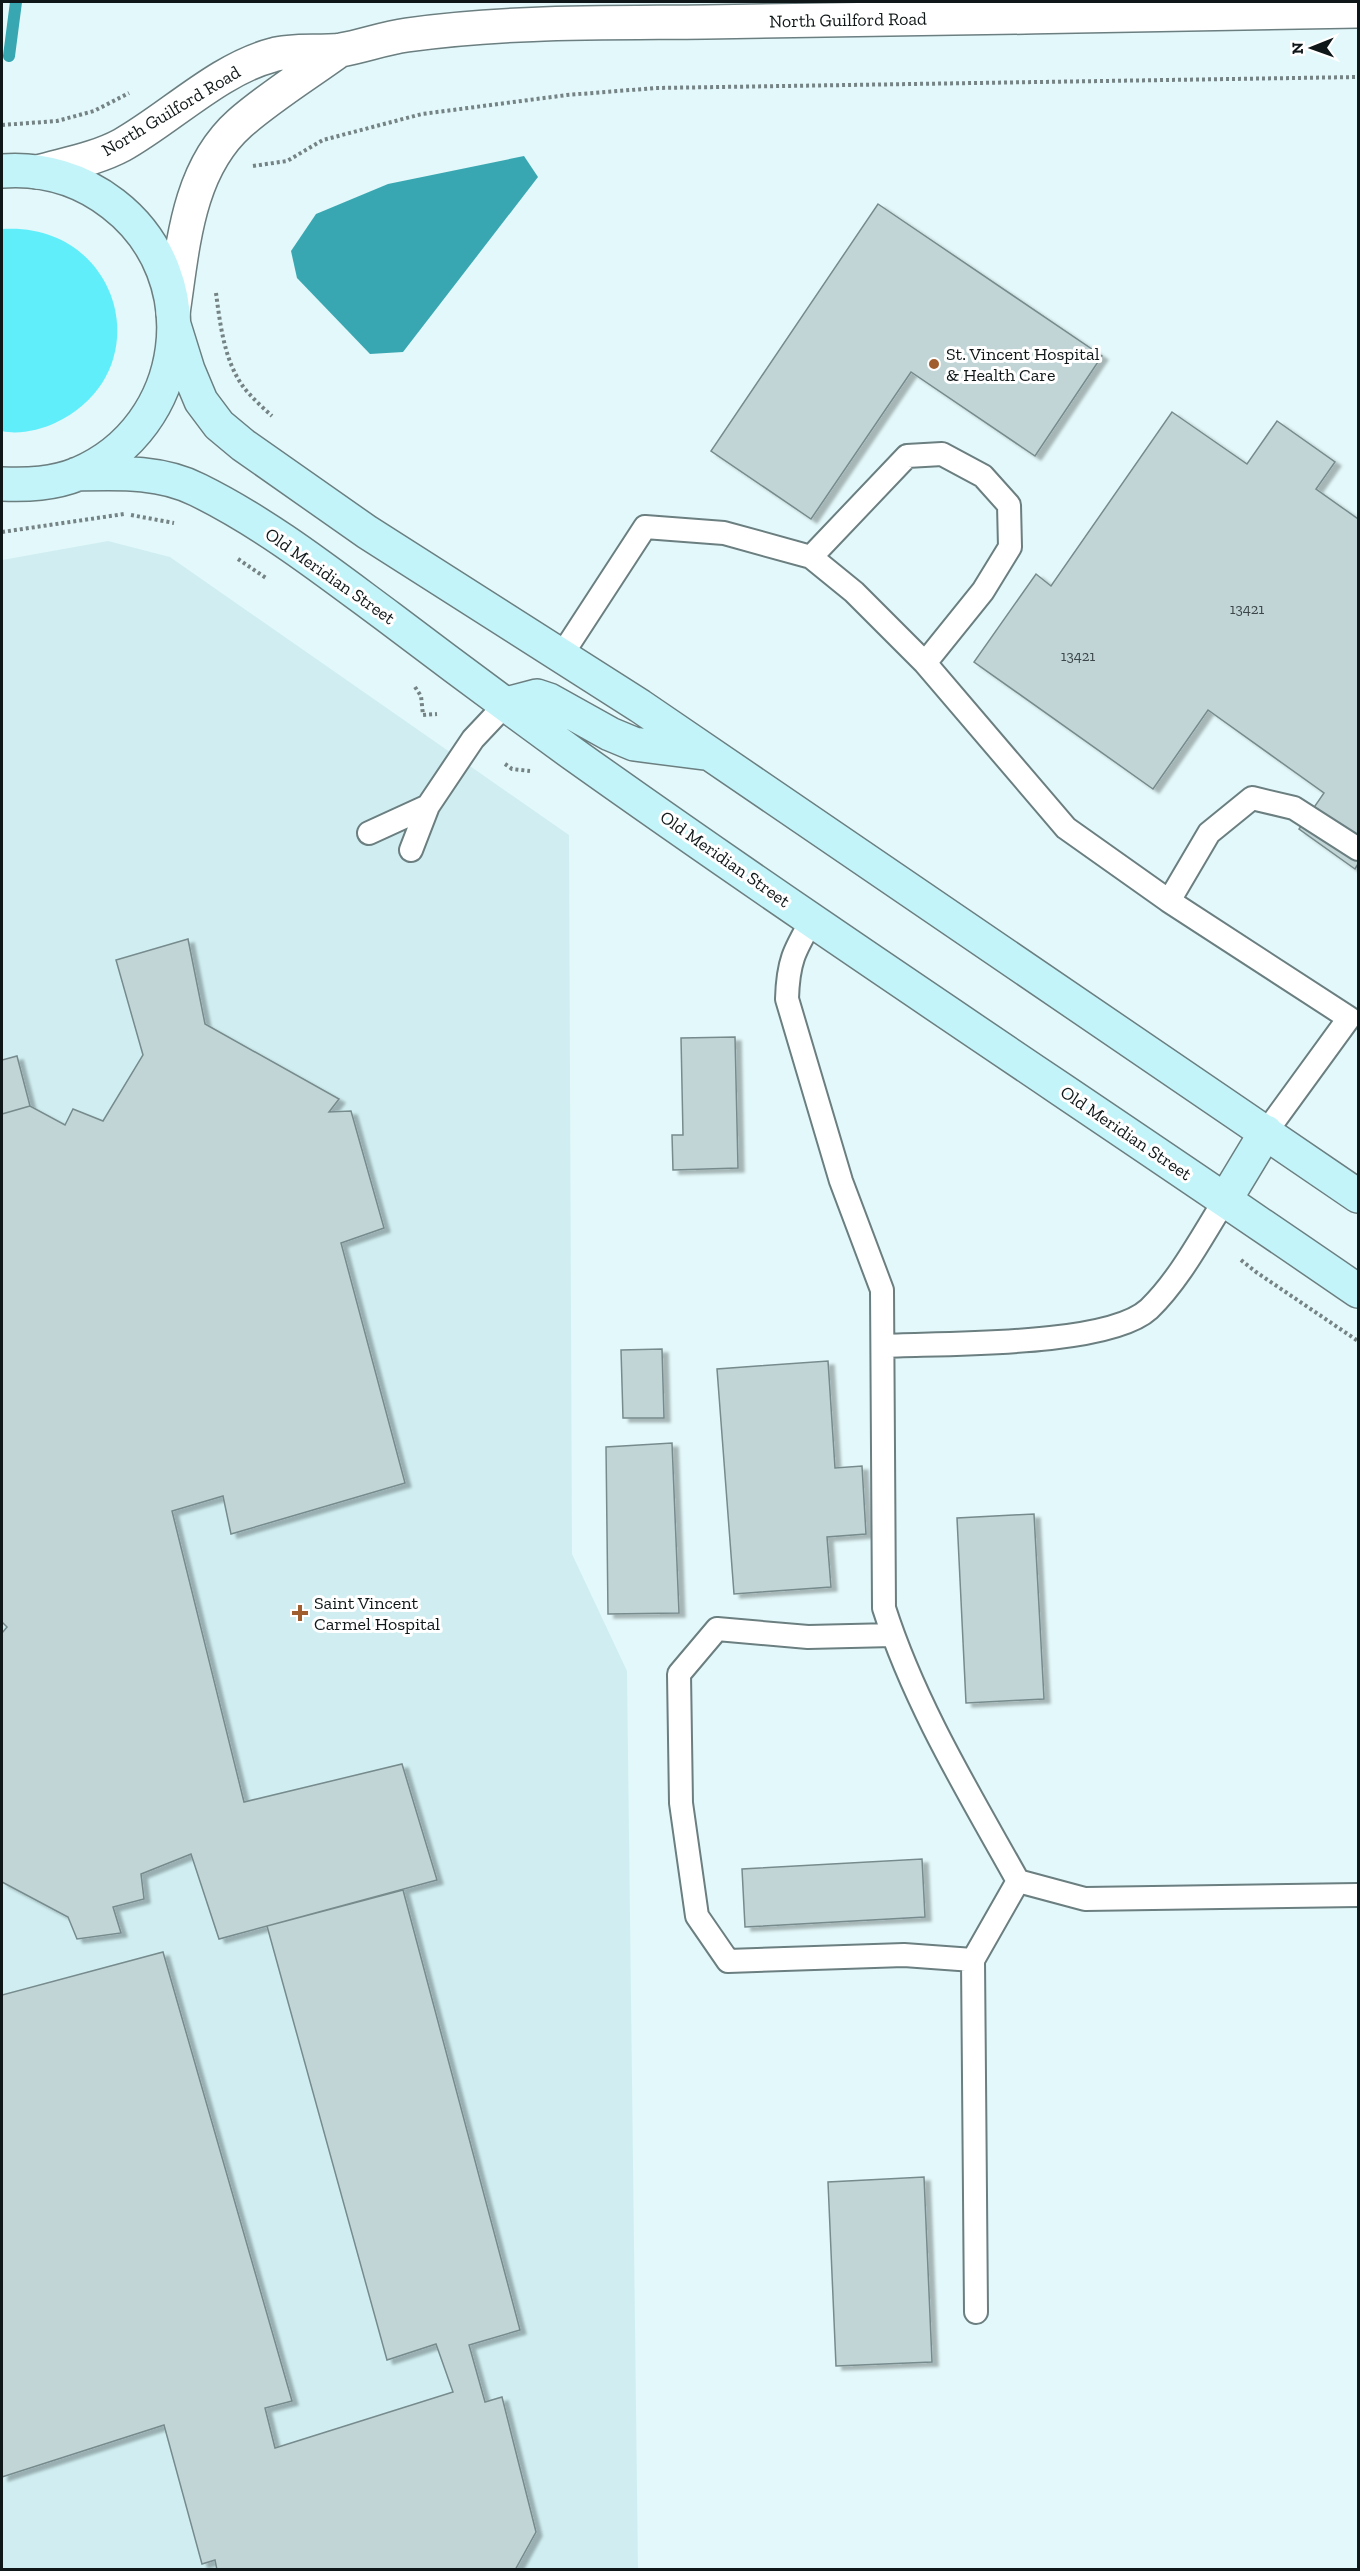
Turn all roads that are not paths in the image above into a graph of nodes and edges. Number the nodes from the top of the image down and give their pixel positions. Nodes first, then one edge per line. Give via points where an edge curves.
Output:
1 (1359, 10) edge
2 (340, 50) junction
3 (2, 171) edge
4 (38, 172) junction
5 (174, 319) junction
6 (77, 474) junction
7 (11, 488) edge
8 (812, 557) junction
9 (561, 656) junction
10 (925, 663) junction
11 (506, 704) junction
12 (709, 753) junction
13 (428, 806) junction
14 (369, 833) dead end
15 (1359, 849) edge
16 (411, 850) dead end
17 (1168, 901) junction
18 (812, 920) junction
19 (1354, 1011) edge
20 (1266, 1132) junction
21 (1359, 1196) edge
22 (1225, 1200) junction
23 (1359, 1291) edge
24 (883, 1346) junction
25 (892, 1635) junction
26 (1018, 1881) junction
27 (1359, 1895) edge
28 (973, 1960) junction
29 (976, 2312) dead end

1 - 2 street, North Guilford Road via 488,27 404,35
2 - 4 street, North Guilford Road via 274,54 205,89 118,147
2 - 5 street, North Guilford Road via 240,124 205,168 187,224
3 - 4 main road
4 - 5 main road via 93,190 138,227 162,267
5 - 6 main road via 173,351 166,378 141,425 123,445
5 - 9 main road via 197,390 219,425 367,532
6 - 7 main road
6 - 11 main road, Old Meridian Street via 158,476 196,489 318,564
8 - 9 lane via 724,534 645,526
8 - 10 lane via 854,592
8 - 10 lane via 907,456 942,454 982,476 1010,505 1010,547 983,591
9 - 12 main road
10 - 17 lane via 1066,828
11 - 12 main road via 537,696 634,744
11 - 13 lane via 473,739
11 - 18 main road, Old Meridian Street
12 - 20 main road
13 - 14 lane
13 - 16 lane
15 - 17 lane via 1294,808 1252,798 1209,832
17 - 19 lane
18 - 22 main road, Old Meridian Street
18 - 24 lane via 793,952 787,999 841,1181 882,1290
19 - 20 lane
20 - 21 main road
20 - 22 main road
22 - 23 main road, Old Meridian Street
22 - 24 lane via 1167,1287 1132,1320 1107,1329 1052,1338
24 - 25 lane via 884,1608
25 - 26 lane via 933,1727
25 - 28 lane via 808,1637 717,1629 679,1674 681,1803 697,1916 728,1961 904,1955
26 - 27 lane via 1084,1899
26 - 28 lane
28 - 29 lane

